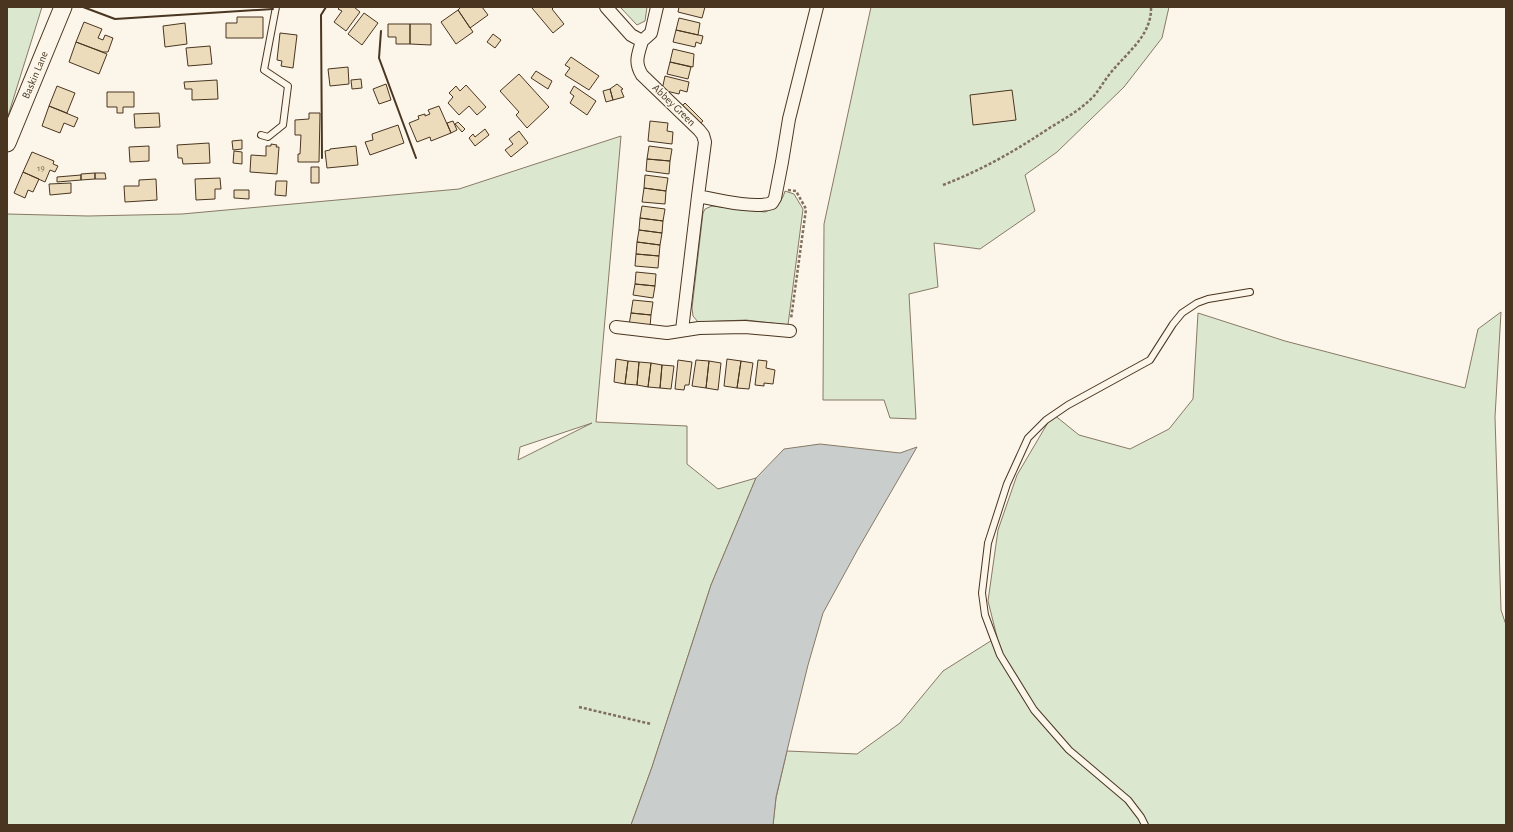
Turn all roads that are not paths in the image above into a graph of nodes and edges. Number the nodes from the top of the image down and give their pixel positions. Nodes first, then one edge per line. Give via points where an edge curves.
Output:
1 (63, 7) edge
2 (276, 7) edge
3 (606, 7) edge
4 (657, 7) edge
5 (817, 7) edge
6 (642, 42) junction
7 (261, 135) dead end
8 (7, 143) edge
9 (698, 196) junction
10 (1250, 292) dead end
11 (616, 327) dead end
12 (682, 330) junction
13 (790, 331) road end
14 (1145, 825) edge

1 - 8 street, Baskin Lane
2 - 7 lane via 264,70 288,86 283,125 268,137
3 - 6 street via 631,35
4 - 6 street via 651,33
5 - 9 street via 789,119 772,203 765,206
6 - 9 street, Abbey Green via 637,66 642,75 703,135 705,142
9 - 12 street, Abbey Green
10 - 14 lane via 1197,303 1182,313 1150,360 1046,420 1028,438 1007,484 988,543 982,593 985,615 1000,655 1034,710 1069,750 1128,800
11 - 12 street via 667,333
12 - 13 street via 745,327

